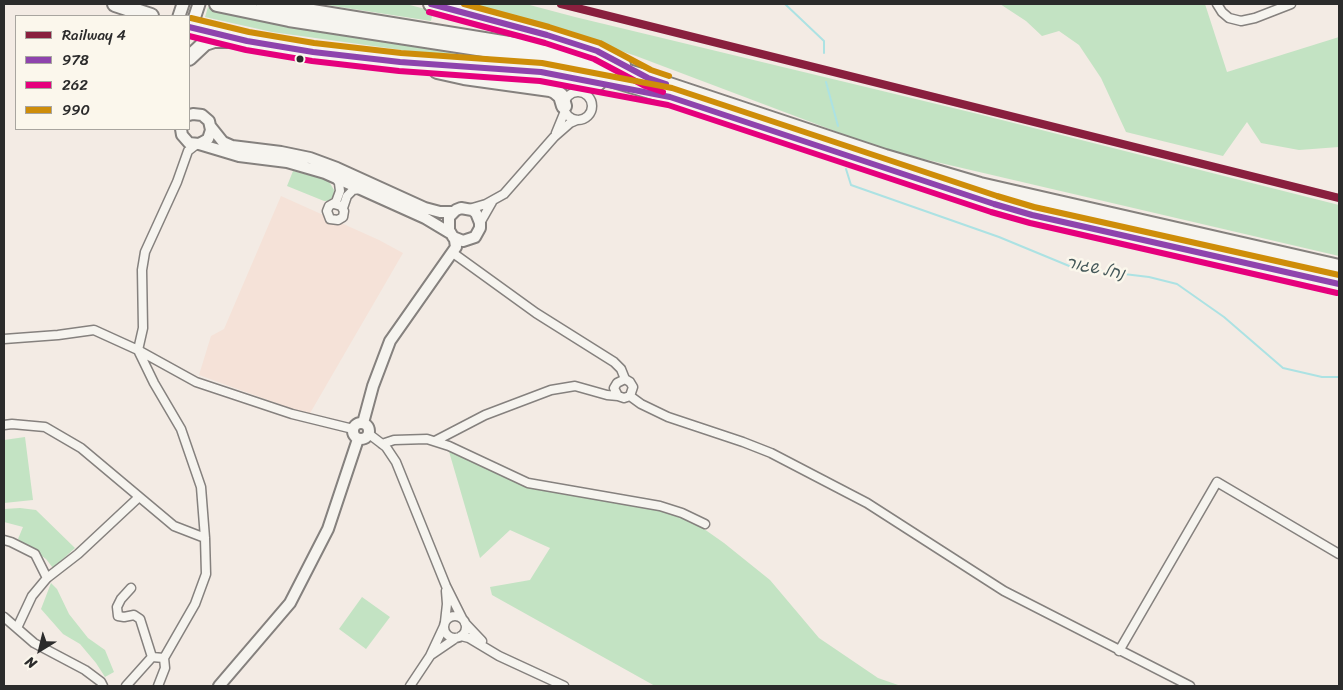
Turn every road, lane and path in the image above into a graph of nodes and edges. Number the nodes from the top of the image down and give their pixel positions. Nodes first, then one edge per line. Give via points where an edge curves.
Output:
1 (115, 4) edge
2 (199, 4) edge
3 (218, 4) edge
4 (264, 4) edge
5 (431, 4) edge
6 (1217, 4) edge
7 (1292, 4) edge
8 (1278, 6) edge
9 (140, 14) edge
10 (190, 31) edge
11 (252, 42) junction
12 (190, 57) edge
13 (400, 62) junction
14 (648, 78) junction
15 (670, 96) junction
16 (190, 105) edge
17 (565, 108) junction
18 (202, 114) junction
19 (190, 115) edge
20 (577, 120) junction
21 (211, 127) junction
22 (181, 132) edge
23 (554, 137) junction
24 (198, 144) junction
25 (183, 164) junction
26 (336, 178) junction
27 (360, 188) junction
28 (494, 201) junction
29 (334, 204) junction
30 (343, 208) junction
31 (469, 209) junction
32 (454, 212) junction
33 (480, 223) junction
34 (452, 235) junction
35 (470, 240) junction
36 (455, 255) junction
37 (1339, 267) edge
38 (1339, 284) edge
39 (4, 339) edge
40 (138, 350) junction
41 (625, 379) junction
42 (618, 396) junction
43 (630, 396) junction
44 (363, 423) junction
45 (4, 425) edge
46 (353, 429) junction
47 (369, 434) junction
48 (358, 439) junction
49 (435, 441) junction
50 (382, 444) junction
51 (138, 497) junction
52 (705, 524) dead end
53 (206, 538) junction
54 (4, 540) edge
55 (1339, 554) edge
56 (47, 578) junction
57 (446, 586) junction
58 (131, 588) dead end
59 (4, 616) edge
60 (463, 621) junction
61 (444, 624) junction
62 (17, 628) junction
63 (458, 637) junction
64 (1119, 651) junction
65 (430, 656) junction
66 (499, 656) junction
67 (152, 657) junction
68 (164, 658) junction
69 (103, 686) edge
70 (126, 686) edge
71 (158, 686) edge
72 (219, 686) edge
73 (410, 686) edge
74 (564, 686) edge
75 (1190, 686) edge

1 - 9 highway
2 - 10 main road
3 - 15 highway via 289,19 527,57 578,68
4 - 14 highway via 564,53
5 - 14 highway via 597,51
6 - 8 street via 1225,15 1237,20 1255,18
7 - 8 street
10 - 11 highway
11 - 12 highway via 210,41
11 - 13 highway
13 - 15 highway via 541,72
13 - 17 highway via 448,74 550,89 562,96
14 - 37 highway via 819,136 980,185
15 - 38 highway via 1032,215
16 - 18 main road
17 - 20 street via 571,118
17 - 20 street via 571,94 588,96 592,104 590,113
17 - 23 street
18 - 19 main road
18 - 21 main road
20 - 23 street
21 - 24 main road via 208,139
21 - 32 main road via 223,142 232,146 310,158 425,208
22 - 24 main road via 189,143
22 - 25 street
23 - 28 street via 504,194
24 - 25 street via 188,151
24 - 26 main road via 239,156 297,165
25 - 40 street via 143,261 143,328
26 - 27 main road
26 - 29 street via 340,191
27 - 30 street via 347,196
27 - 34 main road
28 - 31 street
28 - 33 street
29 - 30 street
29 - 30 street via 327,211 332,220 341,219
31 - 32 main road via 461,208
31 - 33 main road via 476,213
32 - 34 main road via 448,221
33 - 35 main road via 478,233
34 - 35 main road via 460,240
34 - 36 main road
35 - 36 main road
36 - 41 street via 536,313 614,362
36 - 44 main road via 390,341
39 - 40 street via 94,330
40 - 46 street via 196,382 292,414
40 - 53 street via 181,428 201,487
41 - 42 street via 615,385
41 - 43 street via 633,387
42 - 43 street
42 - 49 street via 575,386 551,390 485,415
43 - 64 street via 661,414 771,453 858,498 1004,591
44 - 46 main road via 356,424
44 - 47 main road via 369,428
45 - 51 street via 45,427 81,448
46 - 48 main road
47 - 48 main road
47 - 50 street
48 - 72 main road via 328,530 290,603
49 - 50 street via 394,440
49 - 52 street via 528,483 660,506
50 - 57 street via 396,462
51 - 53 street via 174,526
51 - 56 street via 78,554
53 - 68 street via 206,574 195,604
54 - 56 street via 35,554
55 - 64 street via 1217,482
56 - 62 street via 32,596
57 - 60 street
57 - 61 street
58 - 67 street via 117,607 118,616 134,615 140,620
59 - 62 street
60 - 61 street via 452,616
60 - 63 street via 466,629
60 - 66 street
61 - 63 street via 447,634
61 - 65 street
62 - 69 street via 34,642 86,670
63 - 65 street
63 - 66 street via 469,638
64 - 75 street
65 - 73 street
66 - 74 street
67 - 68 street
67 - 70 street
68 - 71 street via 165,668

